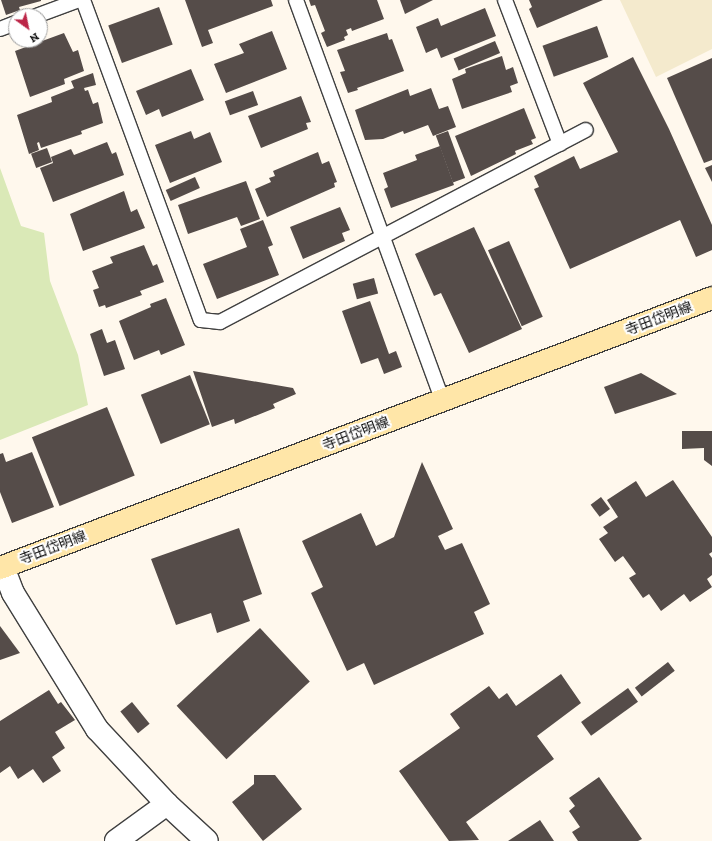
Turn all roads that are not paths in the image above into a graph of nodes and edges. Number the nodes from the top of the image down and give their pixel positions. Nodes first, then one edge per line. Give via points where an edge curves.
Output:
1 (79, 0) edge
2 (83, 0) edge
3 (296, 0) edge
4 (505, 0) edge
5 (48, 12) edge
6 (586, 130) dead end
7 (560, 144) junction
8 (385, 237) junction
9 (712, 298) edge
10 (443, 401) junction
11 (1, 567) edge
12 (167, 804) junction
13 (116, 841) edge
14 (207, 841) edge

1 - 5 lane
2 - 8 lane via 201,320 220,322
3 - 8 lane
4 - 7 lane
6 - 7 lane
7 - 8 lane
8 - 10 lane
9 - 10 main road, 寺田岱明線
10 - 11 main road, 寺田岱明線
11 - 12 street via 13,593 97,729
12 - 13 street
12 - 14 street

